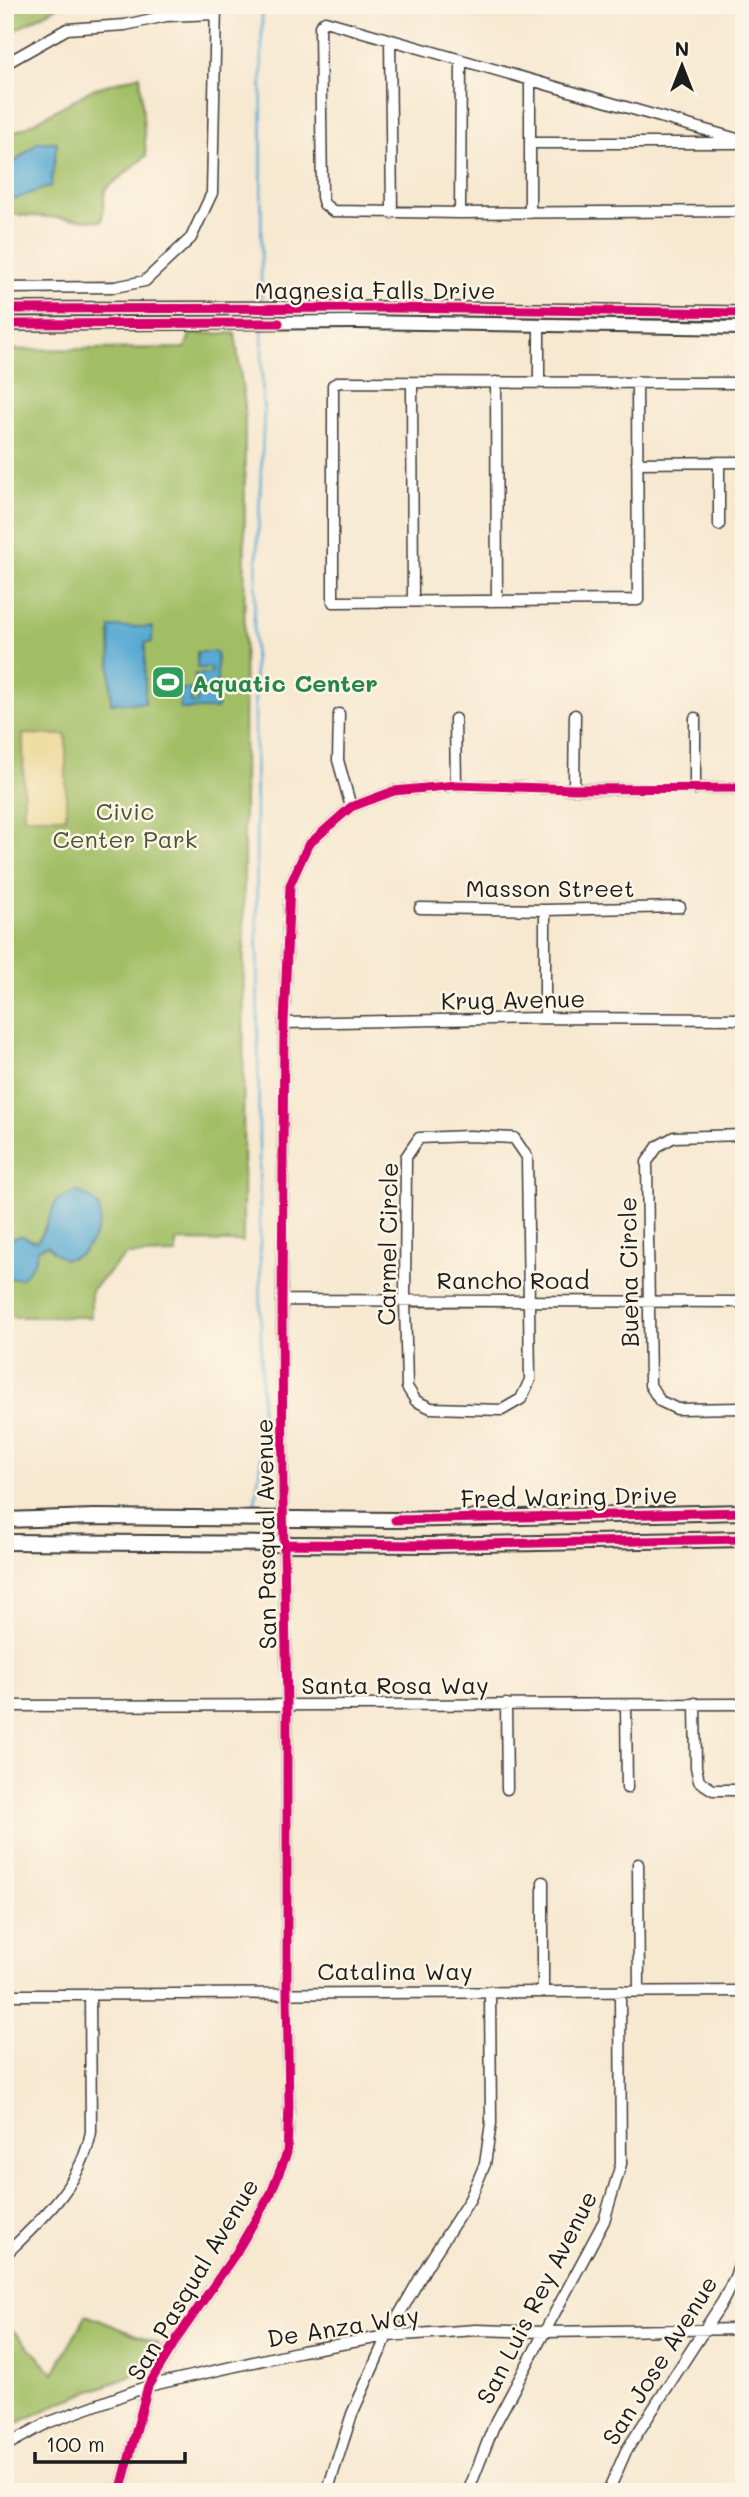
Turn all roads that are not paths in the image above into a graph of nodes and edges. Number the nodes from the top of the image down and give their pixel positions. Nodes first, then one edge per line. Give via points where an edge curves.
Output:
1 (216, 10) edge
2 (390, 40) junction
3 (461, 60) junction
4 (5, 64) edge
5 (530, 80) junction
6 (744, 142) edge
7 (530, 143) junction
8 (744, 211) edge
9 (392, 213) junction
10 (460, 213) junction
11 (530, 213) junction
12 (5, 288) edge
13 (5, 309) edge
14 (236, 309) junction
15 (744, 313) edge
16 (5, 324) edge
17 (173, 325) junction
18 (540, 325) junction
19 (744, 328) edge
20 (539, 381) junction
21 (496, 382) junction
22 (637, 382) junction
23 (412, 383) junction
24 (744, 383) edge
25 (719, 462) junction
26 (744, 462) edge
27 (637, 463) junction
28 (719, 525) dead end
29 (413, 601) junction
30 (497, 601) junction
31 (339, 714) dead end
32 (575, 715) dead end
33 (695, 718) dead end
34 (455, 719) dead end
35 (456, 785) junction
36 (744, 788) edge
37 (575, 789) junction
38 (695, 789) junction
39 (351, 807) junction
40 (680, 906) dead end
41 (420, 908) dead end
42 (545, 909) junction
43 (545, 1018) junction
44 (744, 1019) edge
45 (284, 1023) junction
46 (744, 1135) edge
47 (405, 1299) junction
48 (282, 1300) junction
49 (529, 1300) junction
50 (649, 1301) junction
51 (744, 1302) edge
52 (744, 1408) edge
53 (741, 1511) edge
54 (284, 1518) junction
55 (5, 1520) edge
56 (744, 1539) edge
57 (5, 1542) edge
58 (284, 1544) junction
59 (695, 1703) junction
60 (506, 1704) junction
61 (626, 1704) junction
62 (744, 1704) edge
63 (288, 1705) junction
64 (5, 1706) edge
65 (627, 1788) dead end
66 (507, 1789) dead end
67 (744, 1790) edge
68 (639, 1864) dead end
69 (543, 1882) dead end
70 (490, 1991) junction
71 (543, 1991) junction
72 (620, 1991) junction
73 (639, 1991) junction
74 (744, 1991) edge
75 (287, 1992) junction
76 (90, 1994) junction
77 (5, 1995) edge
78 (744, 2249) edge
79 (5, 2255) edge
80 (706, 2328) junction
81 (744, 2329) edge
82 (545, 2332) junction
83 (387, 2336) junction
84 (148, 2386) junction
85 (5, 2446) edge
86 (120, 2492) edge
87 (327, 2492) edge
88 (468, 2492) edge
89 (608, 2492) edge

1 - 4 street via 67,29
1 - 12 street via 212,193 191,238 145,281 115,287
2 - 3 street
2 - 9 street
2 - 9 street via 325,21 320,26 324,204 342,213
3 - 5 street
3 - 10 street
5 - 6 street
5 - 7 street
6 - 7 street
7 - 11 street
8 - 11 street
9 - 10 street
10 - 11 street
13 - 14 street, Magnesia Falls Drive
14 - 15 street, Magnesia Falls Drive
14 - 17 street via 224,315 183,317
16 - 17 street, Magnesia Falls Drive
17 - 18 street, Magnesia Falls Drive
18 - 19 street, Magnesia Falls Drive
18 - 20 street
20 - 21 street
20 - 22 street
21 - 23 street
21 - 30 street
22 - 24 street
22 - 27 street
23 - 29 street
23 - 29 street via 333,385 333,602
25 - 26 street
25 - 27 street
25 - 28 street
27 - 30 street via 638,600
29 - 30 street
31 - 39 street via 338,760
32 - 37 street
33 - 38 street
34 - 35 street
35 - 37 street, San Pasqual Avenue
35 - 39 street, San Pasqual Avenue via 394,790
36 - 38 street, San Pasqual Avenue
37 - 38 street, San Pasqual Avenue
39 - 45 street, San Pasqual Avenue via 308,845 290,885
40 - 42 street, Masson Street
41 - 42 street, Masson Street
42 - 43 street
43 - 44 street, Krug Avenue
43 - 45 street, Krug Avenue
45 - 48 street, San Pasqual Avenue
46 - 50 street, Buena Circle via 674,1137 658,1146 648,1162
47 - 48 street, Rancho Road
47 - 49 street, Rancho Road
47 - 49 street, Carmel Circle via 407,1387 416,1401 430,1408 502,1410 521,1399 530,1380
47 - 49 street, Carmel Circle via 406,1157 419,1138 469,1136 514,1138 527,1157
48 - 54 street, San Pasqual Avenue
49 - 50 street, Rancho Road
50 - 51 street, Rancho Road
50 - 52 street, Buena Circle via 650,1385 660,1401 677,1409
53 - 54 main road, Fred Waring Drive via 396,1520
54 - 55 main road, Fred Waring Drive
54 - 58 street, San Pasqual Avenue
56 - 58 main road, Fred Waring Drive
57 - 58 main road, Fred Waring Drive
58 - 63 street, San Pasqual Avenue
59 - 61 street, Santa Rosa Way
59 - 62 street, Santa Rosa Way
59 - 67 street via 699,1781 713,1790
60 - 61 street, Santa Rosa Way
60 - 63 street, Santa Rosa Way
60 - 66 street
61 - 65 street
63 - 64 street, Santa Rosa Way
63 - 75 street, San Pasqual Avenue
68 - 73 street
69 - 71 street
70 - 71 street, Catalina Way
70 - 75 street, Catalina Way
70 - 83 street via 491,2123 485,2164 470,2199
71 - 72 street, Catalina Way
72 - 73 street, Catalina Way
72 - 82 street, San Luis Rey Avenue via 621,2164 604,2221
73 - 74 street, Catalina Way
75 - 76 street, Catalina Way
75 - 84 street, San Pasqual Avenue via 287,2153 271,2193 236,2253
76 - 77 street, Catalina Way
76 - 79 street via 91,2132 87,2150 56,2204
78 - 80 street, San Jose Avenue via 729,2289
80 - 81 street, De Anza Way
80 - 82 street, De Anza Way
80 - 89 street, San Jose Avenue via 626,2451
82 - 83 street, De Anza Way via 476,2330
82 - 88 street, San Luis Rey Avenue via 493,2428
83 - 84 street, De Anza Way
83 - 87 street via 352,2414
84 - 85 street, De Anza Way via 47,2423
84 - 86 street, San Pasqual Avenue

